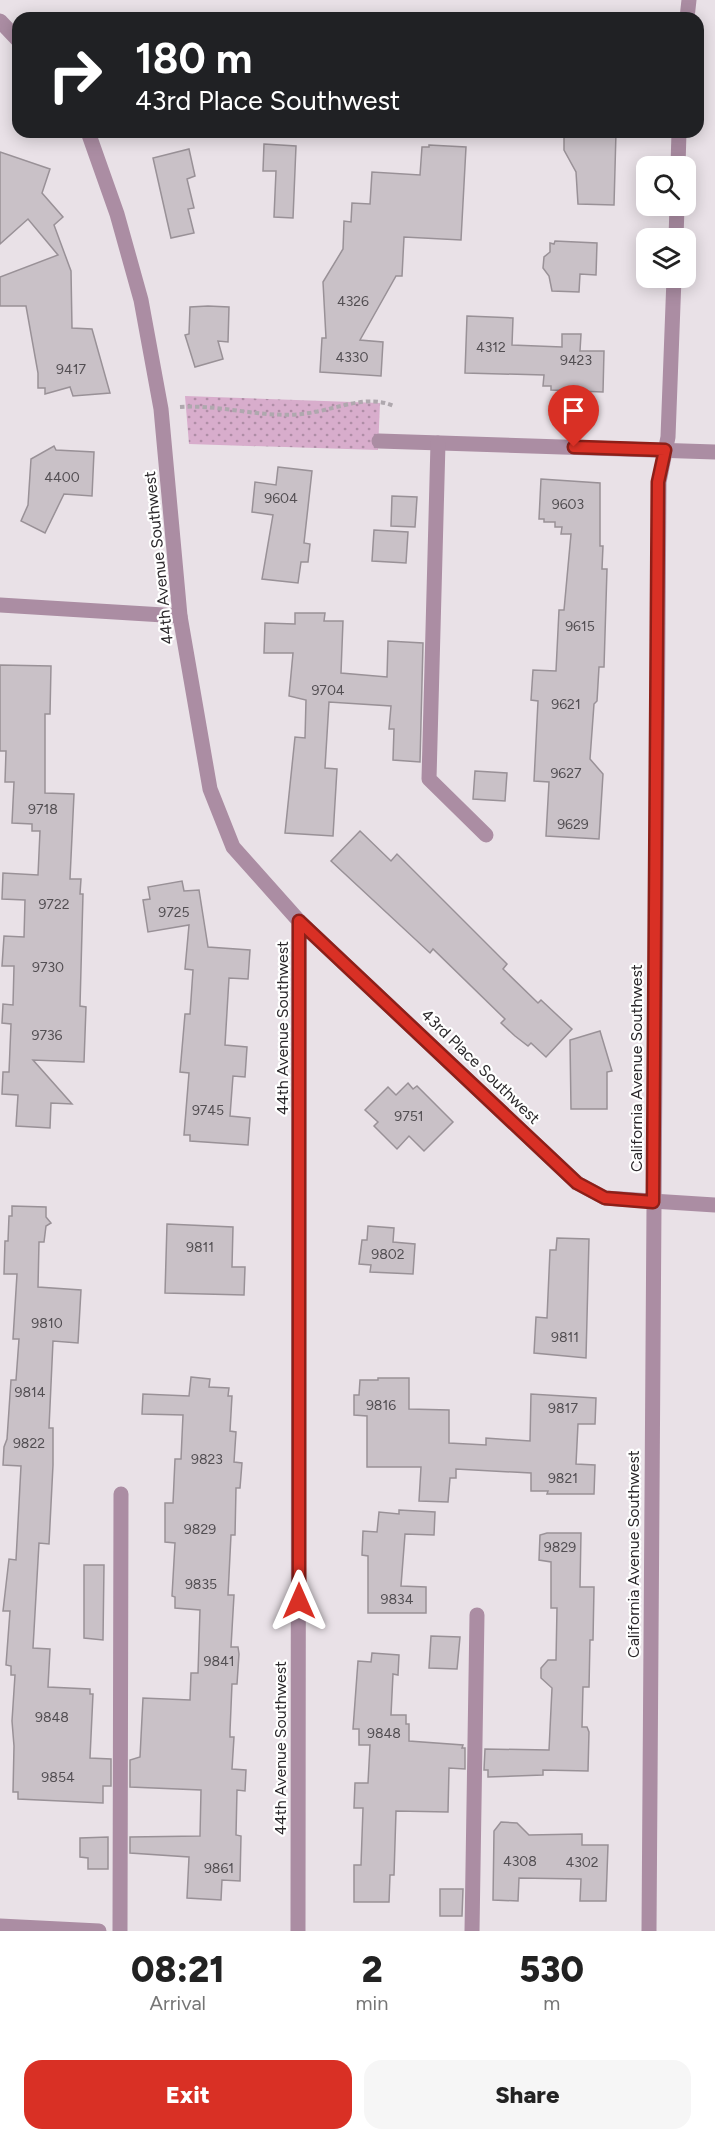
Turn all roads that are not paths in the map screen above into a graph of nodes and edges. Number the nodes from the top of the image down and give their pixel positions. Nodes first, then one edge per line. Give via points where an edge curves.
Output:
1 (0, 21) edge
2 (12, 34) edge
3 (90, 138) edge
4 (679, 138) edge
5 (678, 156) edge
6 (674, 288) edge
7 (379, 441) dead end
8 (438, 443) junction
9 (665, 450) junction
10 (715, 452) edge
11 (0, 605) edge
12 (180, 616) junction
13 (486, 835) dead end
14 (299, 921) junction
15 (653, 1202) junction
16 (715, 1204) edge
17 (121, 1494) dead end
18 (477, 1615) dead end
19 (0, 1926) edge
20 (99, 1931) edge
21 (120, 1931) edge
22 (298, 1931) edge
23 (472, 1931) edge
24 (649, 1931) edge

1 - 2 street
3 - 12 street, 44th Avenue Southwest via 117,214 143,311 161,409
4 - 5 street
6 - 9 street, California Avenue Southwest
7 - 8 street
8 - 9 street
8 - 13 street via 429,779
9 - 10 street
9 - 15 street, California Avenue Southwest via 658,482
11 - 12 street
12 - 14 street, 44th Avenue Southwest via 210,789 233,847
14 - 15 street, 43rd Place Southwest via 577,1183 605,1198
14 - 22 street, 44th Avenue Southwest
15 - 16 street, 43rd Place Southwest
15 - 24 street, California Avenue Southwest
17 - 21 street
18 - 23 street
19 - 20 street

